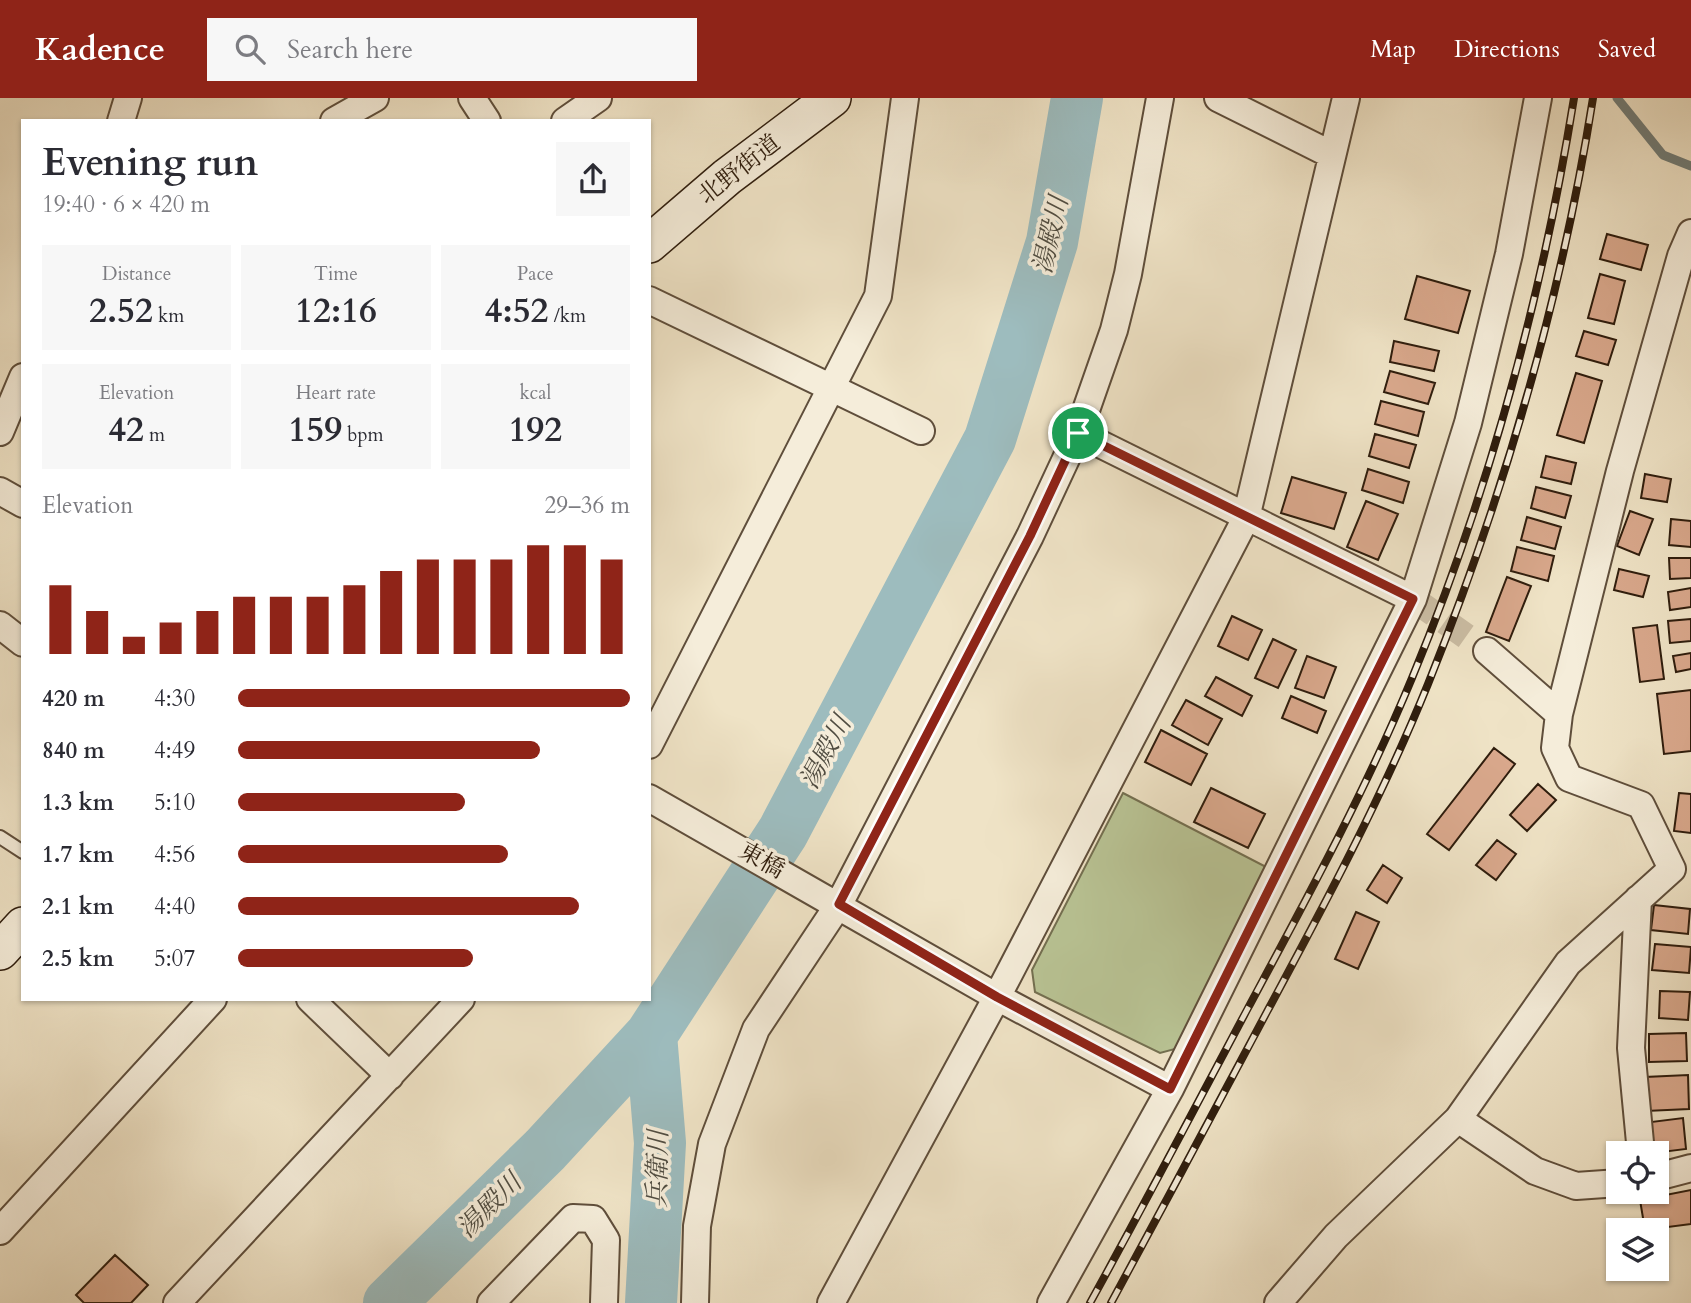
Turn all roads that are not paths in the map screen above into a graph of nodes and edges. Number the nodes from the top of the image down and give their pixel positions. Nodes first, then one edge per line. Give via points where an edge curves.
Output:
1 (128, 98) edge
2 (376, 98) edge
3 (472, 98) edge
4 (598, 98) edge
5 (832, 98) edge
6 (905, 98) edge
7 (1160, 98) edge
8 (1218, 98) edge
9 (1346, 98) edge
10 (1538, 98) edge
11 (122, 119) edge
12 (338, 119) edge
13 (485, 119) edge
14 (568, 119) edge
15 (1332, 155) junction
16 (1691, 233) edge
17 (651, 242) edge
18 (651, 301) edge
19 (21, 382) edge
20 (830, 388) junction
21 (921, 431) dead end
22 (0, 432) edge
23 (1078, 433) junction
24 (0, 491) edge
25 (21, 503) edge
26 (1246, 518) junction
27 (1413, 599) junction
28 (0, 625) edge
29 (21, 641) edge
30 (1486, 651) tunnel mouth
31 (1559, 714) junction
32 (651, 741) edge
33 (651, 799) edge
34 (0, 837) edge
35 (21, 851) edge
36 (1681, 871) edge
37 (1638, 899) junction
38 (839, 904) junction
39 (21, 928) edge
40 (0, 951) edge
41 (997, 997) junction
42 (211, 1001) edge
43 (312, 1001) edge
44 (459, 1001) edge
45 (390, 1076) junction
46 (1170, 1089) junction
47 (1458, 1119) junction
48 (1640, 1141) edge
49 (1691, 1168) edge
50 (1669, 1174) edge
51 (1606, 1183) edge
52 (0, 1231) edge
53 (177, 1303) edge
54 (491, 1303) edge
55 (604, 1303) edge
56 (695, 1303) edge
57 (831, 1303) edge
58 (1051, 1303) edge
59 (1278, 1303) edge

1 - 11 street
2 - 12 street
3 - 13 street
4 - 14 street
5 - 17 main road, 北野街道 via 727,177
6 - 20 street via 878,296
7 - 23 street via 1128,274
8 - 15 street
9 - 15 street
10 - 27 street via 1509,254 1471,410
15 - 26 street
16 - 31 street via 1624,457
18 - 20 street
19 - 22 street
20 - 21 street
20 - 32 street
23 - 26 street
23 - 38 street via 1030,536
24 - 25 street
26 - 27 street
26 - 41 street
27 - 46 street
28 - 29 street
30 - 31 street
31 - 36 street via 1555,748 1569,778 1641,805
33 - 38 street, 東橋
34 - 35 lane
36 - 37 street
37 - 47 street via 1568,963
37 - 48 street via 1631,1048
38 - 41 street, 東橋
38 - 56 street via 756,1029 712,1144 697,1226
39 - 40 main road
41 - 46 street, 東橋
41 - 57 street
42 - 52 street
43 - 45 street
44 - 45 street
45 - 53 street
46 - 58 street
47 - 51 street via 1535,1171 1576,1186
47 - 59 street via 1336,1236
49 - 50 street
54 - 55 street via 573,1218 593,1219 606,1240

